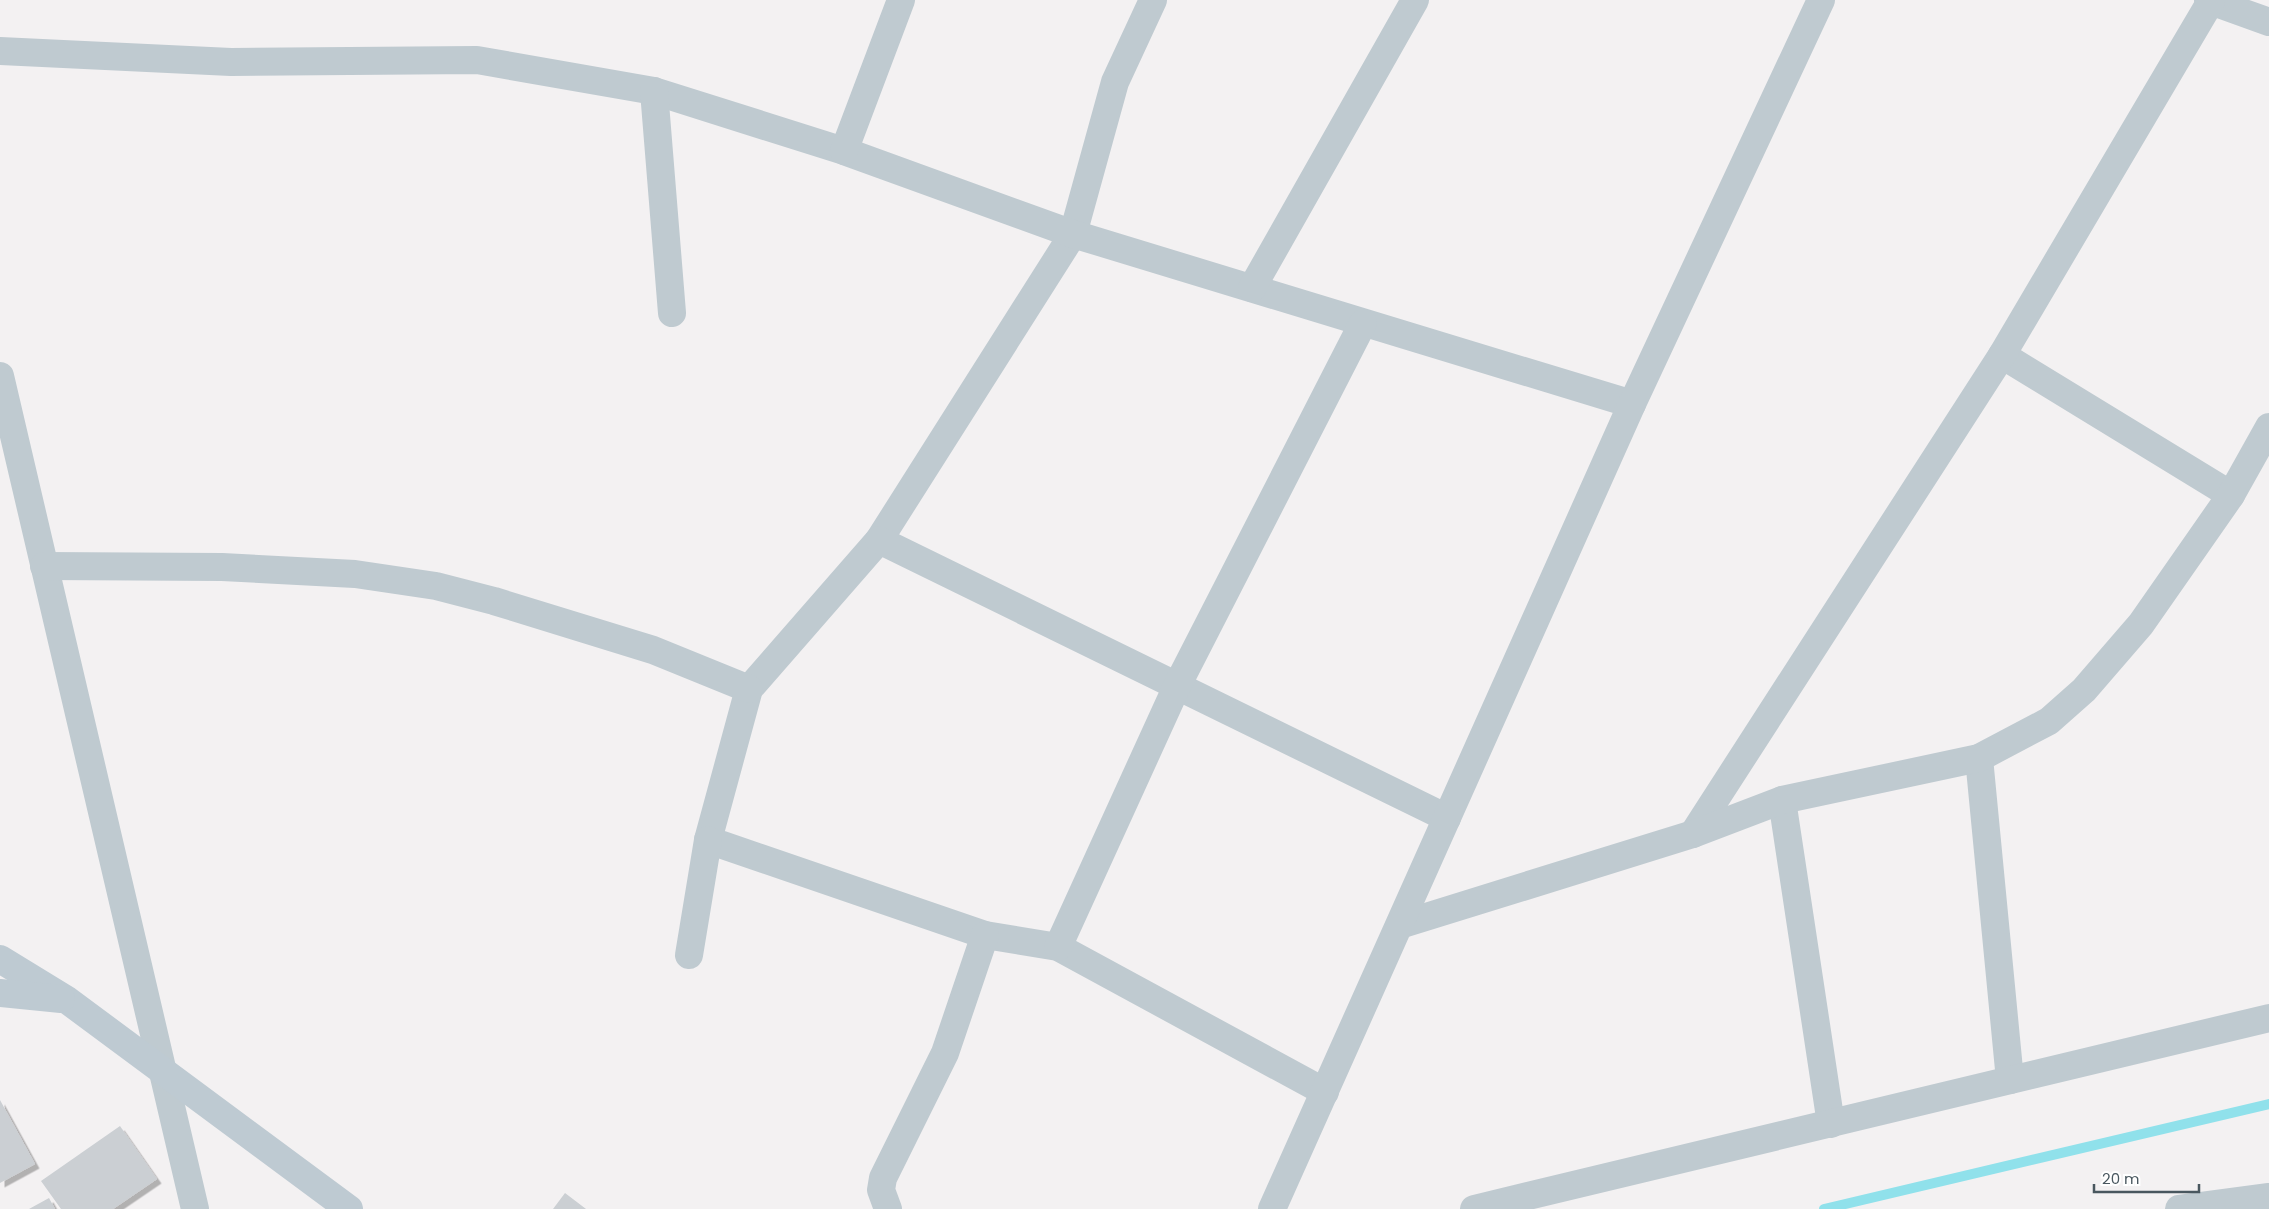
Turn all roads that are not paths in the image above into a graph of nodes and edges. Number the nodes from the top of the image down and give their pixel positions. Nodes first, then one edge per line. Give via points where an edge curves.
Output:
1 (901, 0) edge
2 (1153, 0) edge
3 (1415, 0) edge
4 (1821, 0) edge
5 (2209, 1) edge
6 (2269, 22) edge
7 (0, 51) edge
8 (654, 91) junction
9 (844, 151) junction
10 (1073, 234) junction
11 (1252, 288) junction
12 (672, 313) dead end
13 (1363, 322) junction
14 (2002, 355) junction
15 (0, 379) edge
16 (1632, 404) junction
17 (2269, 427) edge
18 (2231, 495) junction
19 (879, 540) junction
20 (44, 566) junction
21 (1177, 686) junction
22 (749, 689) junction
23 (1979, 758) junction
24 (1782, 800) junction
25 (1447, 818) junction
26 (1692, 834) junction
27 (708, 840) junction
28 (1400, 925) junction
29 (985, 935) junction
30 (1058, 947) junction
31 (689, 955) dead end
32 (0, 959) edge
33 (0, 993) edge
34 (67, 1000) junction
35 (2269, 1018) edge
36 (162, 1069) junction
37 (2010, 1080) junction
38 (1325, 1092) junction
39 (1831, 1124) junction
40 (2269, 1198) edge
41 (195, 1209) edge
42 (349, 1209) edge
43 (888, 1209) edge
44 (1272, 1209) edge
45 (1474, 1209) edge
46 (2180, 1209) edge

1 - 9 street
2 - 10 street via 1115,82
3 - 11 street
4 - 16 street
5 - 6 street
5 - 14 street
7 - 8 street via 231,62 477,60
8 - 9 street
8 - 12 street
9 - 10 street
10 - 11 street
10 - 19 street
11 - 13 street
13 - 16 street
13 - 21 street
14 - 18 street
14 - 26 street
15 - 20 street
16 - 25 street
17 - 18 street
18 - 23 street via 2141,624 2084,690 2049,721
19 - 21 street
19 - 22 street
20 - 22 street via 222,567 355,574 436,586 653,650
20 - 36 street
21 - 25 street
21 - 30 street
22 - 27 street
23 - 24 street
23 - 37 street
24 - 26 street
24 - 39 street
25 - 28 street
26 - 28 street
27 - 29 street
27 - 31 street
28 - 38 street
29 - 30 street
29 - 43 street via 945,1053 883,1178 880,1190
30 - 38 street
32 - 34 main road
33 - 34 main road
34 - 36 main road
35 - 37 street
36 - 41 street
36 - 42 main road
37 - 39 street
38 - 44 street
39 - 45 street
40 - 46 street

